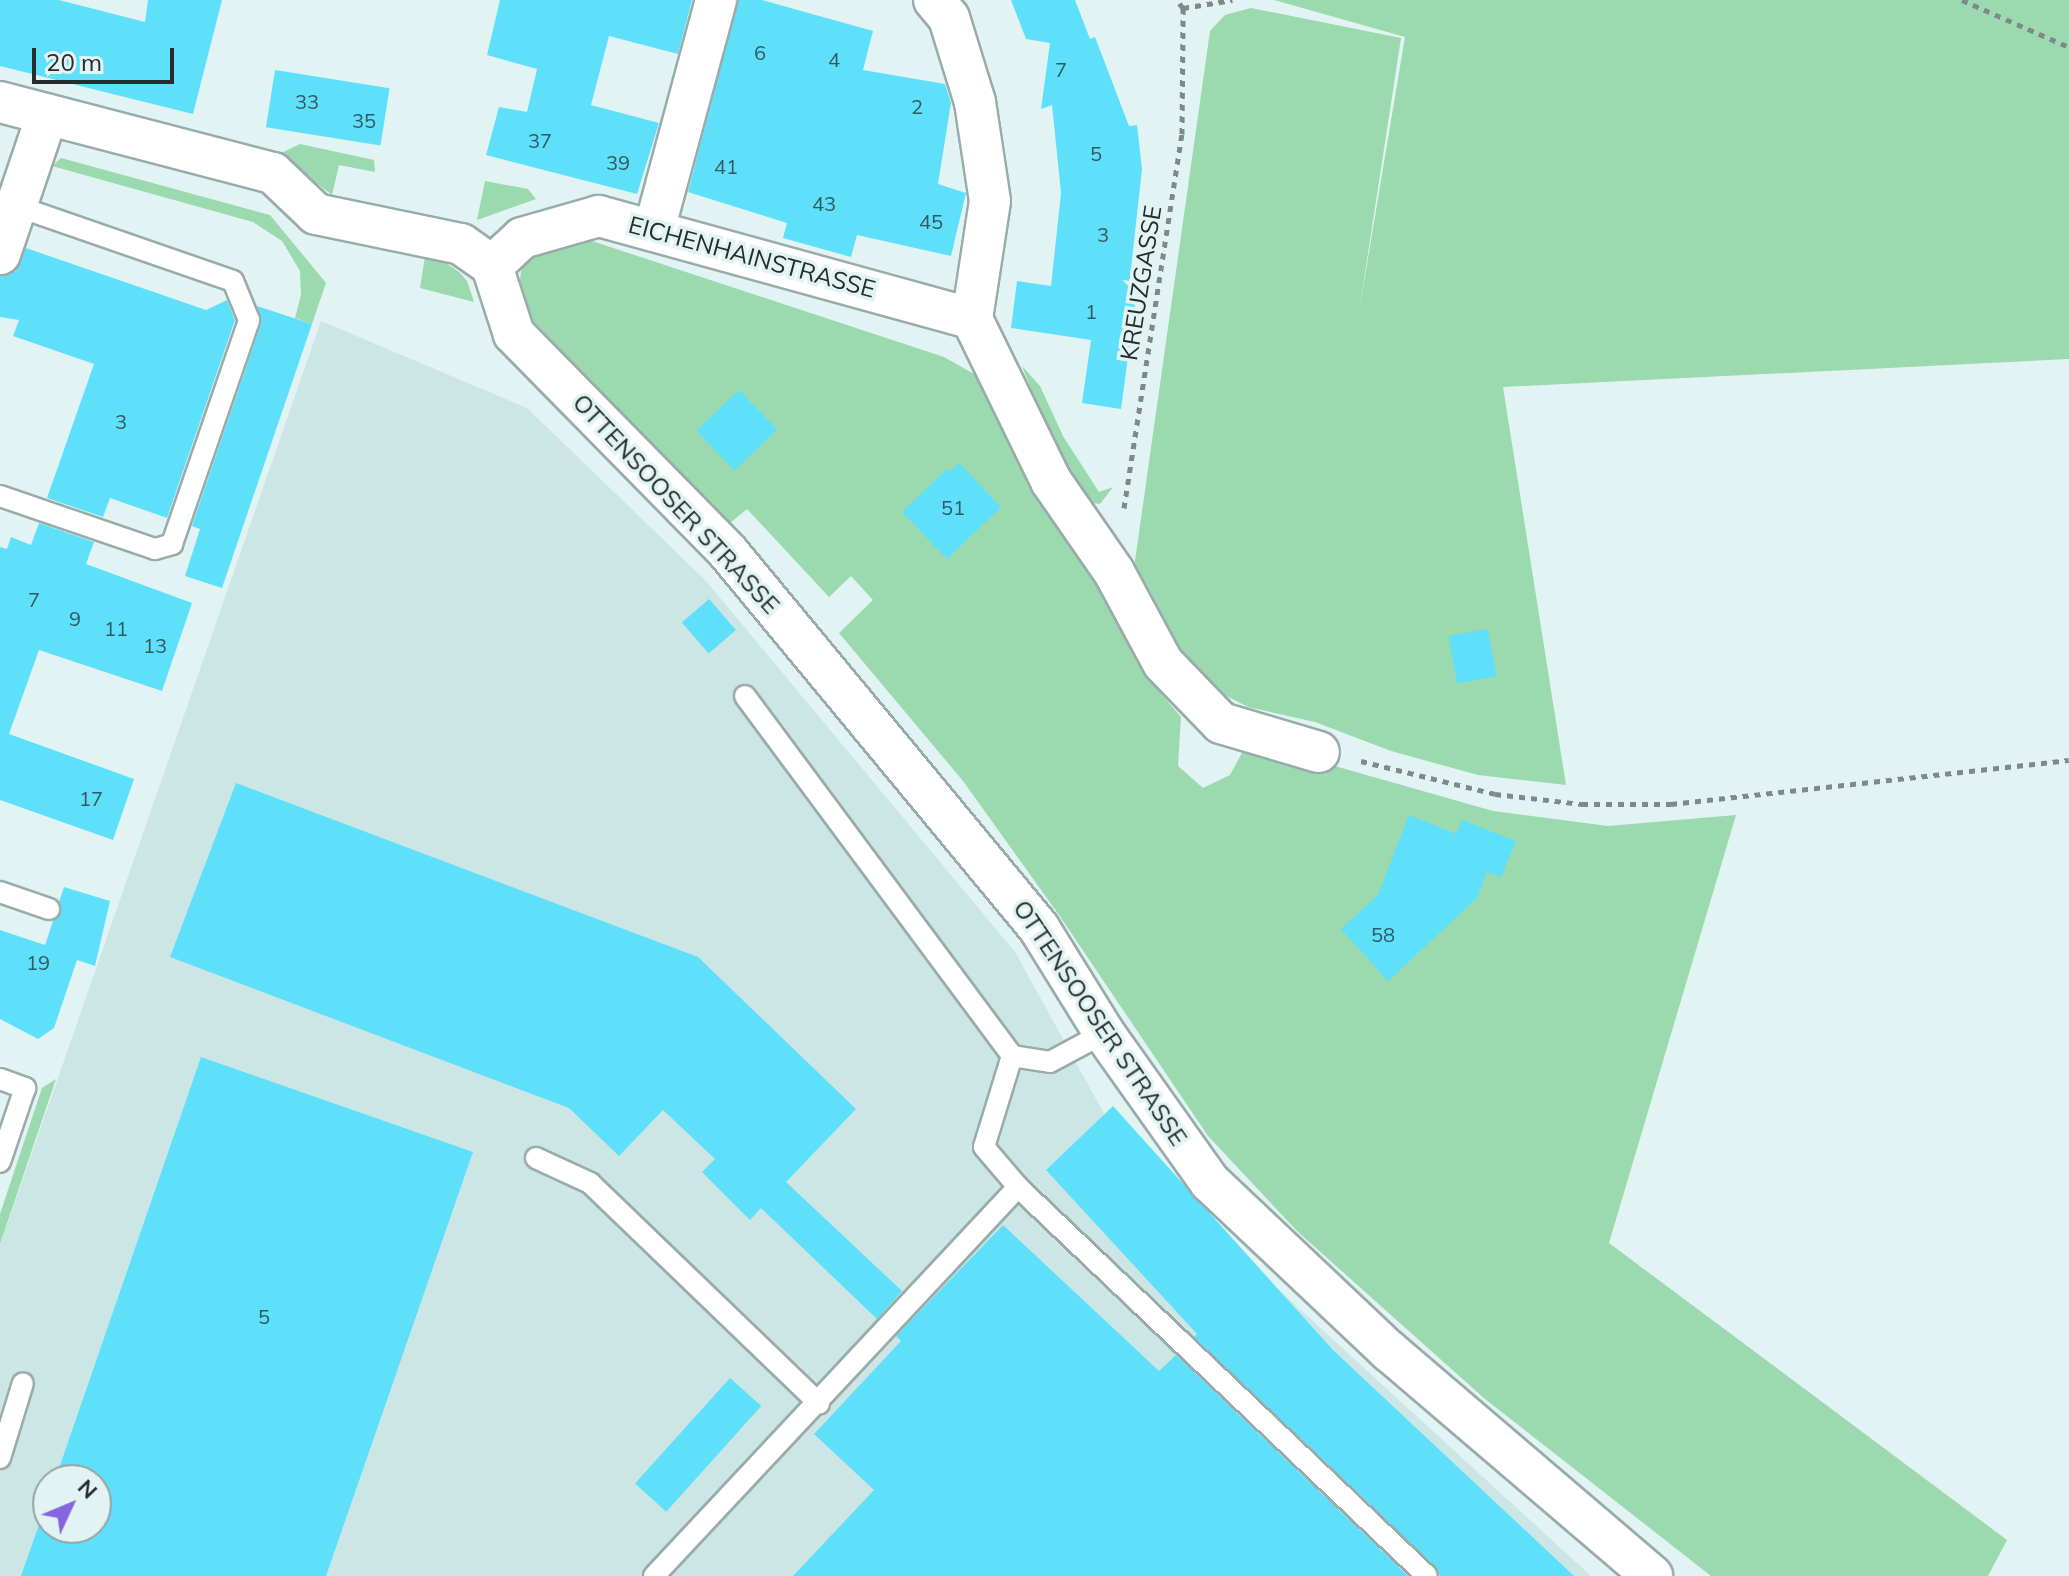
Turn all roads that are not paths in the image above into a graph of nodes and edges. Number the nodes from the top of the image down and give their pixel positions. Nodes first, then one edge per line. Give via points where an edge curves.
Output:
1 (716, 0) edge
2 (934, 0) edge
3 (0, 102) edge
4 (47, 115) junction
5 (16, 206) junction
6 (654, 230) junction
7 (0, 254) edge
8 (492, 266) junction
9 (972, 319) junction
10 (0, 496) edge
11 (745, 696) dead end
12 (1319, 752) road end
13 (0, 892) edge
14 (49, 909) dead end
15 (1104, 1033) junction
16 (1012, 1056) junction
17 (0, 1079) edge
18 (536, 1158) dead end
19 (0, 1162) edge
20 (1018, 1187) junction
21 (23, 1383) dead end
22 (819, 1403) junction
23 (0, 1458) edge
24 (654, 1576) edge
25 (1427, 1576) edge
26 (1652, 1576) edge

1 - 6 street
2 - 9 street via 949,18 975,102 990,201
3 - 4 street
4 - 5 street
4 - 8 street via 273,173 316,214 461,244
5 - 7 street
5 - 10 lane via 233,281 249,320 172,544 155,549
6 - 8 street, EICHENHAINSTRASSE via 599,216 522,238
6 - 9 street, EICHENHAINSTRASSE
8 - 15 street, OTTENSOOSER STRASSE via 514,334 728,552 1039,928
9 - 12 street via 1051,481 1114,572 1163,663 1221,723
11 - 16 lane
13 - 14 lane
15 - 16 lane via 1050,1062
15 - 26 street, OTTENSOOSER STRASSE via 1210,1182 1389,1351
16 - 20 lane via 984,1147
17 - 19 lane via 25,1088
18 - 22 lane via 590,1183
20 - 22 lane
20 - 25 lane
21 - 23 lane
22 - 24 lane

